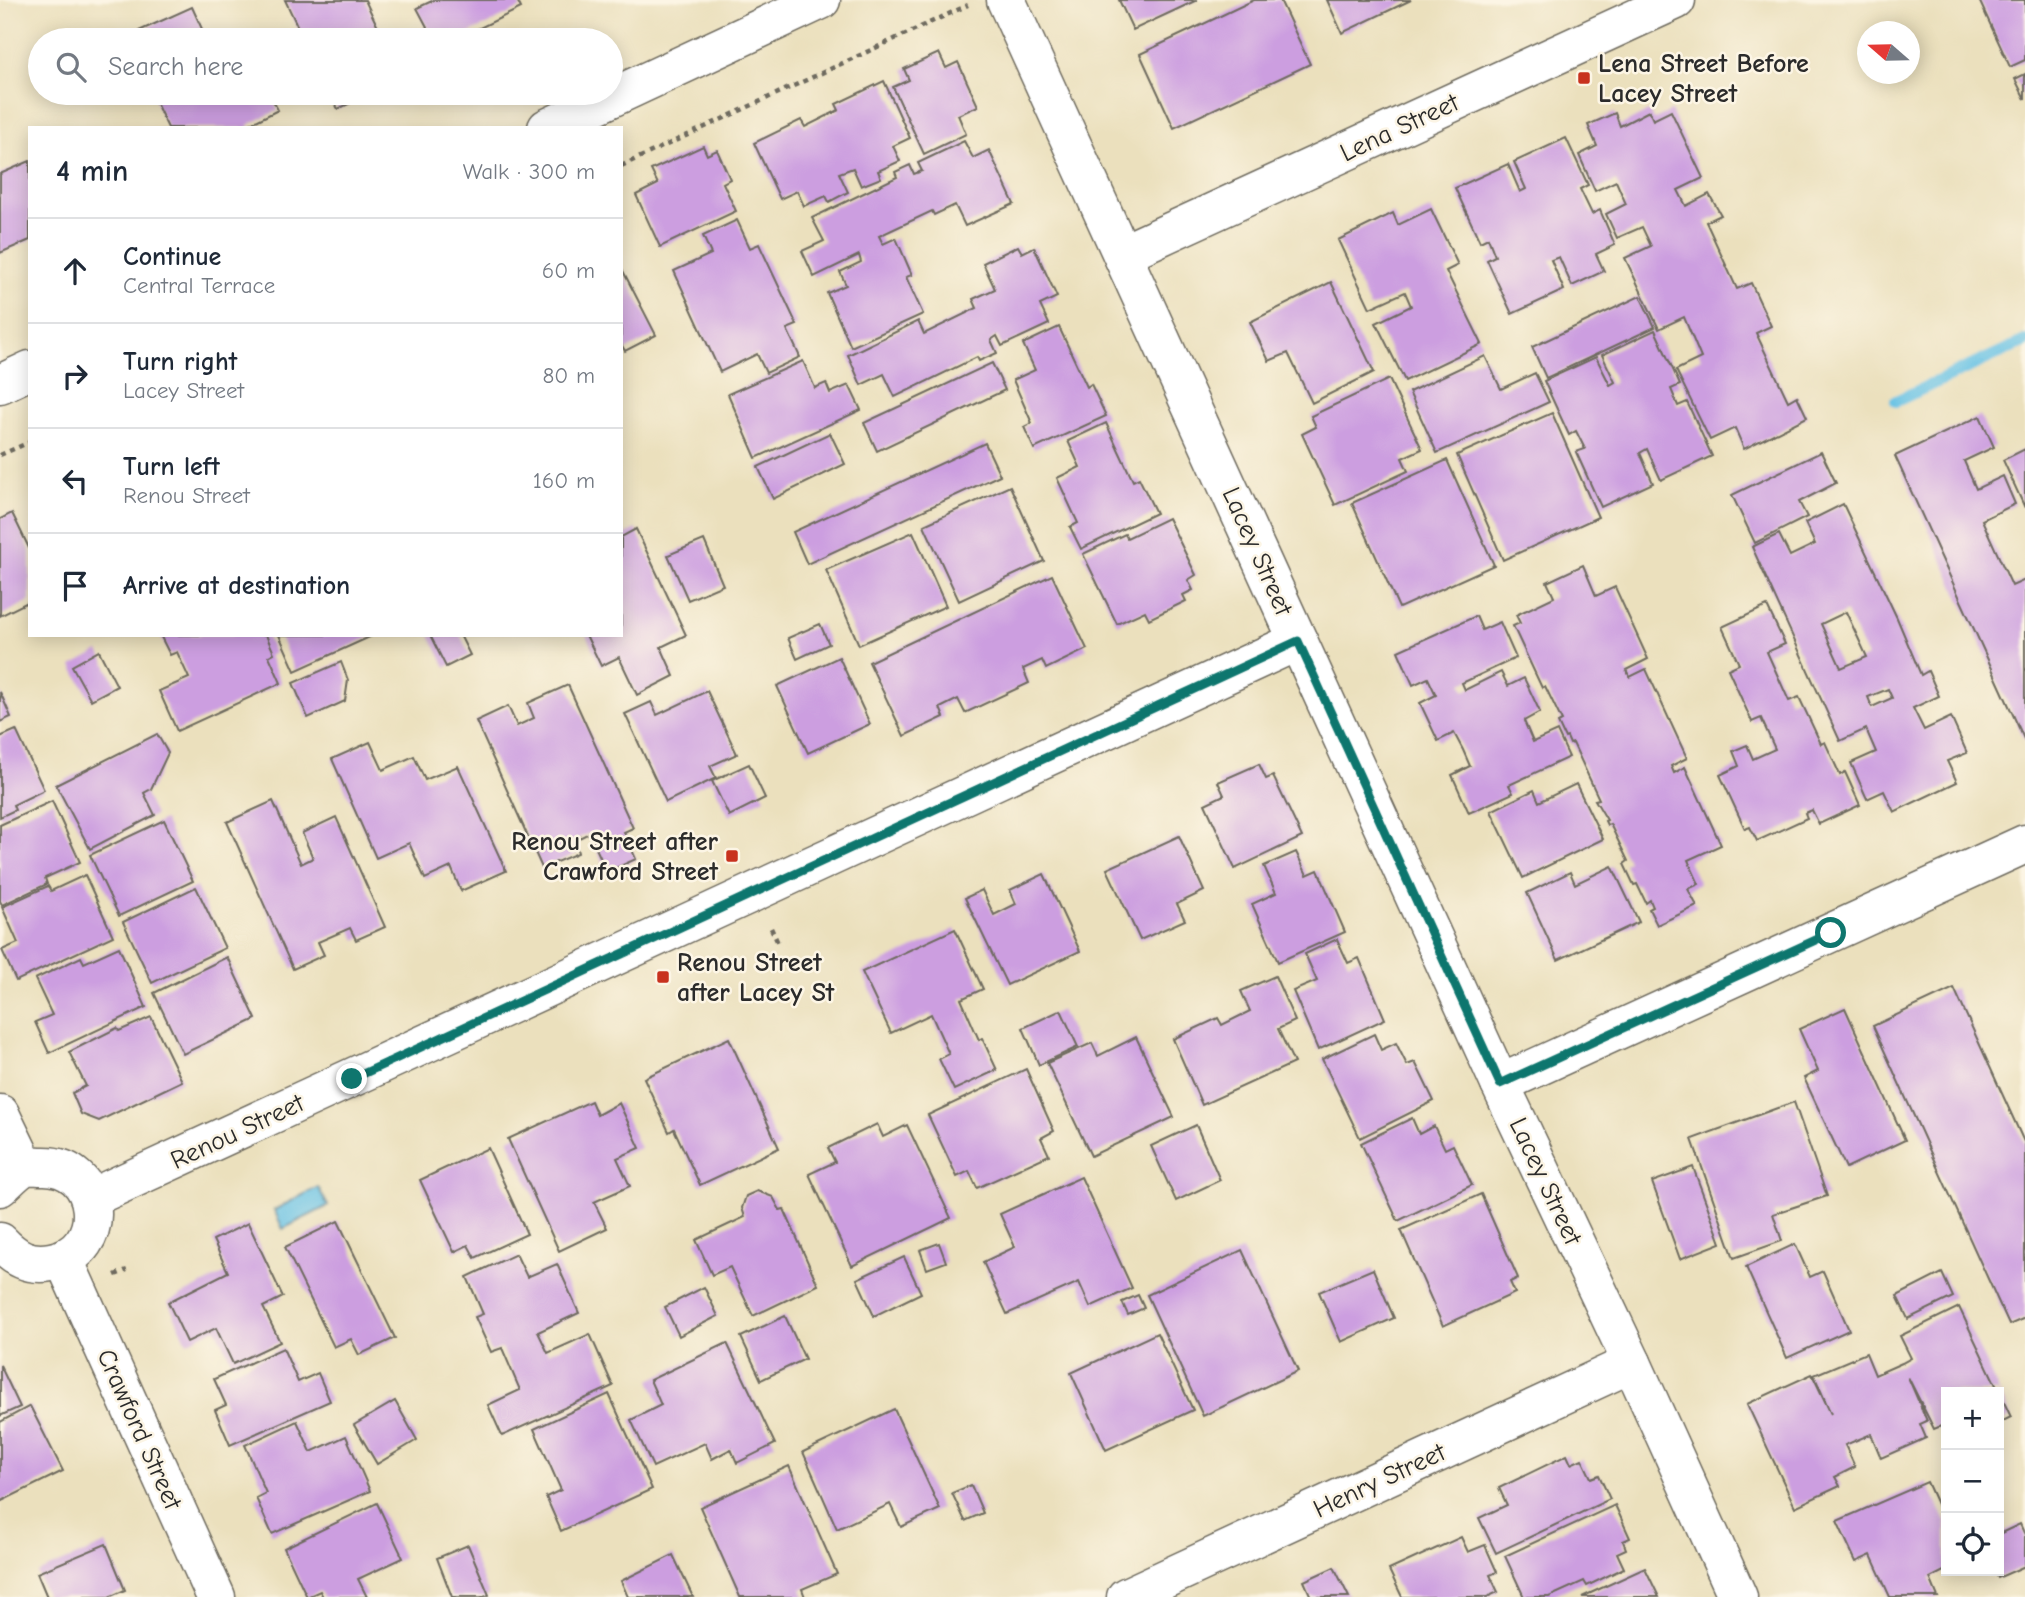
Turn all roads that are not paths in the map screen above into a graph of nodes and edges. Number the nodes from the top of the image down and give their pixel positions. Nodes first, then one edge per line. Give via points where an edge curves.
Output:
1 (821, 0) edge
2 (1006, 0) edge
3 (1676, 0) edge
4 (623, 92) edge
5 (596, 105) edge
6 (551, 126) edge
7 (1122, 254) junction
8 (28, 371) edge
9 (0, 384) edge
10 (1298, 641) junction
11 (2025, 844) edge
12 (1500, 1084) junction
13 (0, 1114) edge
14 (13, 1176) edge
15 (91, 1198) junction
16 (0, 1242) edge
17 (64, 1260) junction
18 (1632, 1363) junction
19 (216, 1597) edge
20 (1126, 1597) edge
21 (1738, 1597) edge

1 - 4 street
2 - 7 street, Lacey Street
3 - 7 street, Lena Street
5 - 6 street
7 - 10 street, Lacey Street
8 - 9 street
10 - 12 street, Lacey Street
10 - 15 street, Renou Street
11 - 12 street
12 - 18 street, Lacey Street
13 - 14 street
14 - 15 street via 55,1165 79,1178
15 - 17 street via 92,1223 79,1249
16 - 17 street via 11,1255 37,1265
17 - 19 street, Crawford Street
18 - 20 street, Henry Street
18 - 21 street, Lacey Street

